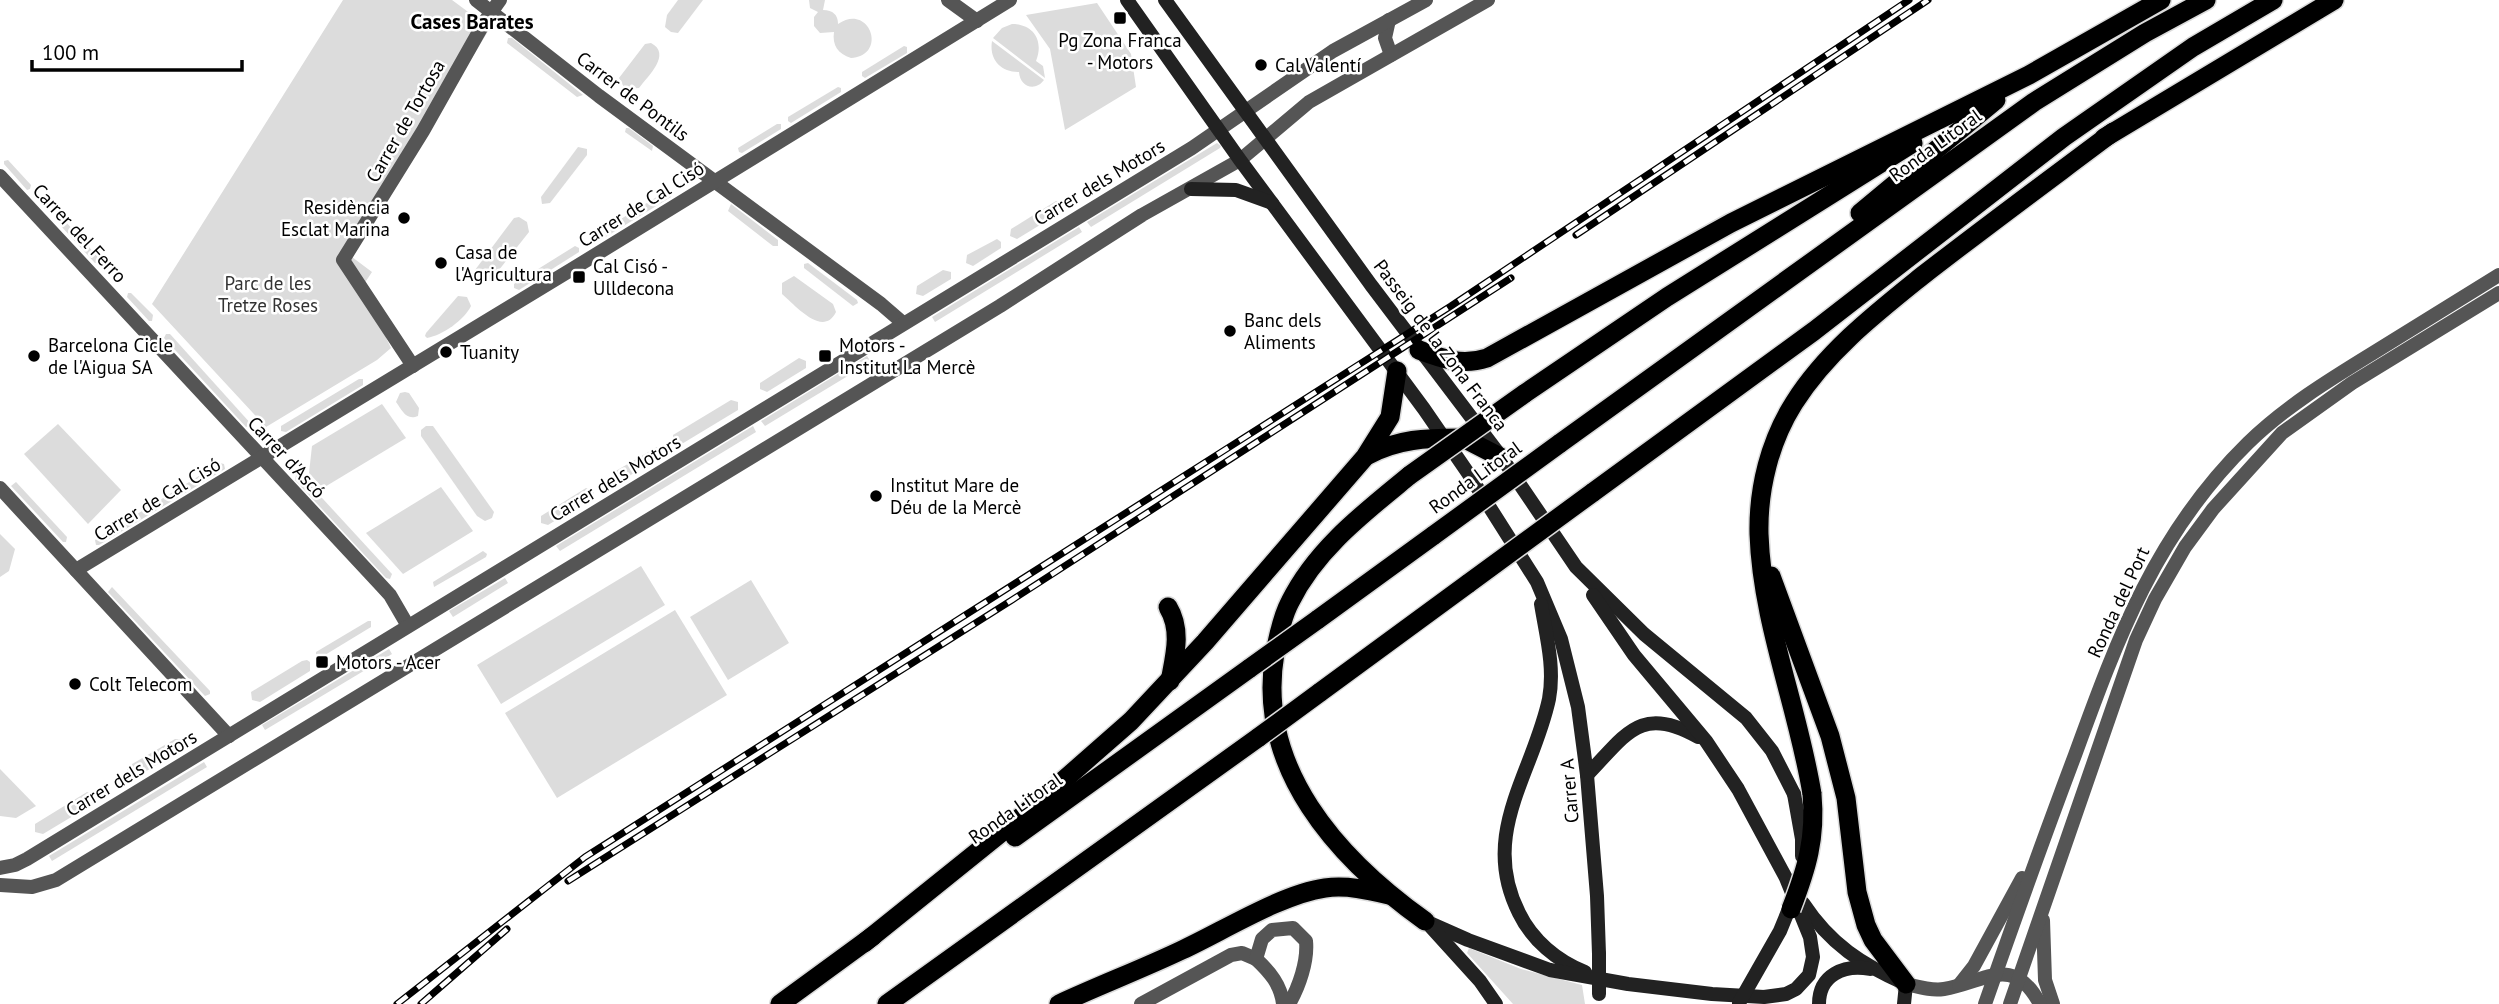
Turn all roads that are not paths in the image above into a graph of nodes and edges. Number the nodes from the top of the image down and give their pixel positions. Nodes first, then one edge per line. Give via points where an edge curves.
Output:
1 (476, 0) edge
2 (948, 0) edge
3 (1010, 0) edge
4 (1127, 0) edge
5 (1165, 0) edge
6 (1426, 0) edge
7 (1488, 0) edge
8 (2161, 0) edge
9 (2206, 0) edge
10 (2273, 0) edge
11 (2334, 0) edge
12 (496, 6) edge
13 (1389, 20) junction
14 (976, 21) junction
15 (1391, 55) junction
16 (2029, 75) junction
17 (1988, 96) junction
18 (1246, 113) junction
19 (1221, 130) junction
20 (2113, 132) junction
21 (1266, 140) junction
22 (1240, 160) junction
23 (0, 176) edge
24 (714, 182) junction
25 (1191, 189) junction
26 (1272, 203) junction
27 (2499, 275) edge
28 (1884, 277) junction
29 (2499, 293) edge
30 (1762, 299) junction
31 (133, 317) joint
32 (903, 323) junction
33 (1419, 349) junction
34 (413, 366) junction
35 (1397, 371) junction
36 (1443, 438) junction
37 (1365, 457) junction
38 (262, 458) junction
39 (1502, 458) junction
40 (0, 488) edge
41 (1759, 534) junction
42 (1576, 567) junction
43 (76, 570) junction
44 (1537, 582) junction
45 (1168, 607) dead end
46 (408, 626) junction
47 (1170, 681) junction
48 (229, 736) junction
49 (1706, 741) junction
50 (1587, 775) junction
51 (1803, 794) junction
52 (2041, 844) junction
53 (0, 868) edge
54 (1786, 878) junction
55 (0, 885) edge
56 (2049, 891) junction
57 (1389, 895) junction
58 (1791, 909) joint
59 (1425, 921) junction
60 (864, 943) junction
61 (1179, 951) junction
62 (1256, 959) junction
63 (1875, 970) junction
64 (1995, 974) junction
65 (2019, 979) junction
66 (1959, 985) junction
67 (1712, 994) junction
68 (1905, 994) edge
69 (1601, 996) edge
70 (780, 1004) edge
71 (887, 1004) edge
72 (1059, 1004) edge
73 (1082, 1004) edge
74 (1141, 1004) edge
75 (1283, 1004) edge
76 (1289, 1004) edge
77 (1496, 1004) edge
78 (1739, 1004) edge
79 (1747, 1004) edge
80 (1819, 1004) edge
81 (1985, 1004) edge
82 (2010, 1004) edge
83 (2040, 1004) edge
84 (2053, 1004) edge

1 - 12 street, Carrer de Pontils
2 - 14 street
3 - 14 street, Carrer de Cal Cisó
4 - 19 main road
5 - 18 main road, Passeig de la Zona Franca
6 - 13 street
7 - 15 street
8 - 16 highway
9 - 30 highway, Ronda Litoral via 2034,102
10 - 28 highway via 2193,47 2064,137
11 - 20 highway
12 - 24 street, Carrer de Pontils via 610,103
12 - 34 street, Carrer de Tortosa via 343,261
13 - 15 street via 1385,38
13 - 18 street, Carrer dels Motors via 1299,73
14 - 24 street, Carrer de Cal Cisó
15 - 21 street via 1299,111
16 - 17 highway
16 - 30 highway via 1937,147
17 - 33 highway via 1731,223 1487,358 1446,361
17 - 57 highway, bridge via 1667,297 1524,394 1410,475 1341,534 1309,571 1289,603 1277,643 1272,672 1277,737 1289,772 1330,835
18 - 19 street, Carrer dels Motors
18 - 21 main road, Passeig de la Zona Franca
19 - 22 main road
19 - 32 street, Carrer dels Motors
20 - 28 highway
20 - 41 highway via 1892,300 1816,372 1775,439 1765,476
21 - 22 street
21 - 33 main road, Passeig de la Zona Franca
22 - 25 street
22 - 26 main road
23 - 31 street, Carrer del Ferro
24 - 32 street, Carrer de Pontils
24 - 34 street, Carrer de Cal Cisó
25 - 26 main road via 1236,190
25 - 55 street via 57,880 32,887
26 - 35 main road
27 - 52 street, Ronda del Port via 2302,399 2248,443 2208,487 2161,552 2133,606
28 - 71 highway, bridge
29 - 56 street, Ronda del Port via 2311,410 2282,433 2213,509 2170,572 2136,640
30 - 60 highway, Ronda Litoral, bridge
31 - 38 street, Carrer d'Ascó
32 - 46 street, Carrer dels Motors
33 - 39 main road, Passeig de la Zona Franca
34 - 38 street, Carrer de Cal Cisó
35 - 36 main road
35 - 37 highway via 1390,417
36 - 37 highway via 1401,441
36 - 39 highway via 1467,440
36 - 44 main road
37 - 47 highway
38 - 43 street, Carrer de Cal Cisó
38 - 46 street, Carrer d'Ascó via 384,589
39 - 42 main road, Passeig de la Zona Franca
40 - 43 street
41 - 51 highway
41 - 68 highway via 1830,736 1846,798 1857,892 1866,925
42 - 49 main road via 1634,655
42 - 51 main road, Passeig de la Zona Franca via 1644,635 1746,718
43 - 48 street
44 - 50 main road, Carrer A via 1569,664
44 - 69 main road via 1551,682 1539,731 1509,811 1503,846 1505,874 1522,920
45 - 47 highway via 1177,630
46 - 48 street, Carrer dels Motors
47 - 60 highway via 1072,775
48 - 53 street, Carrer dels Motors via 27,859
49 - 50 main road via 1672,724 1645,724 1628,732
49 - 54 main road
50 - 69 main road, Carrer A, bridge
51 - 58 highway, bridge via 1813,837
52 - 64 street, Ronda del Port
52 - 66 street
54 - 63 main road via 1825,932
54 - 67 main road via 1813,949 1809,975 1786,993 1763,997
56 - 65 street, Ronda del Port
56 - 84 street via 2043,920 2044,954 2046,989
57 - 59 highway
57 - 61 highway via 1354,888 1309,892
58 - 78 main road, bridge
59 - 69 main road via 1550,970
59 - 77 main road
60 - 70 highway, Ronda Litoral
61 - 72 highway
61 - 73 street
62 - 74 street via 1242,953 1231,955
62 - 75 street via 1282,991
62 - 76 street via 1262,939 1272,930 1293,928 1306,941 1307,952
63 - 68 main road
63 - 80 main road via 1850,967 1832,974 1822,987
64 - 65 street
64 - 66 street
64 - 81 street, Ronda del Port
65 - 82 street, Ronda del Port
65 - 83 street
66 - 68 street
67 - 69 main road
67 - 79 main road

